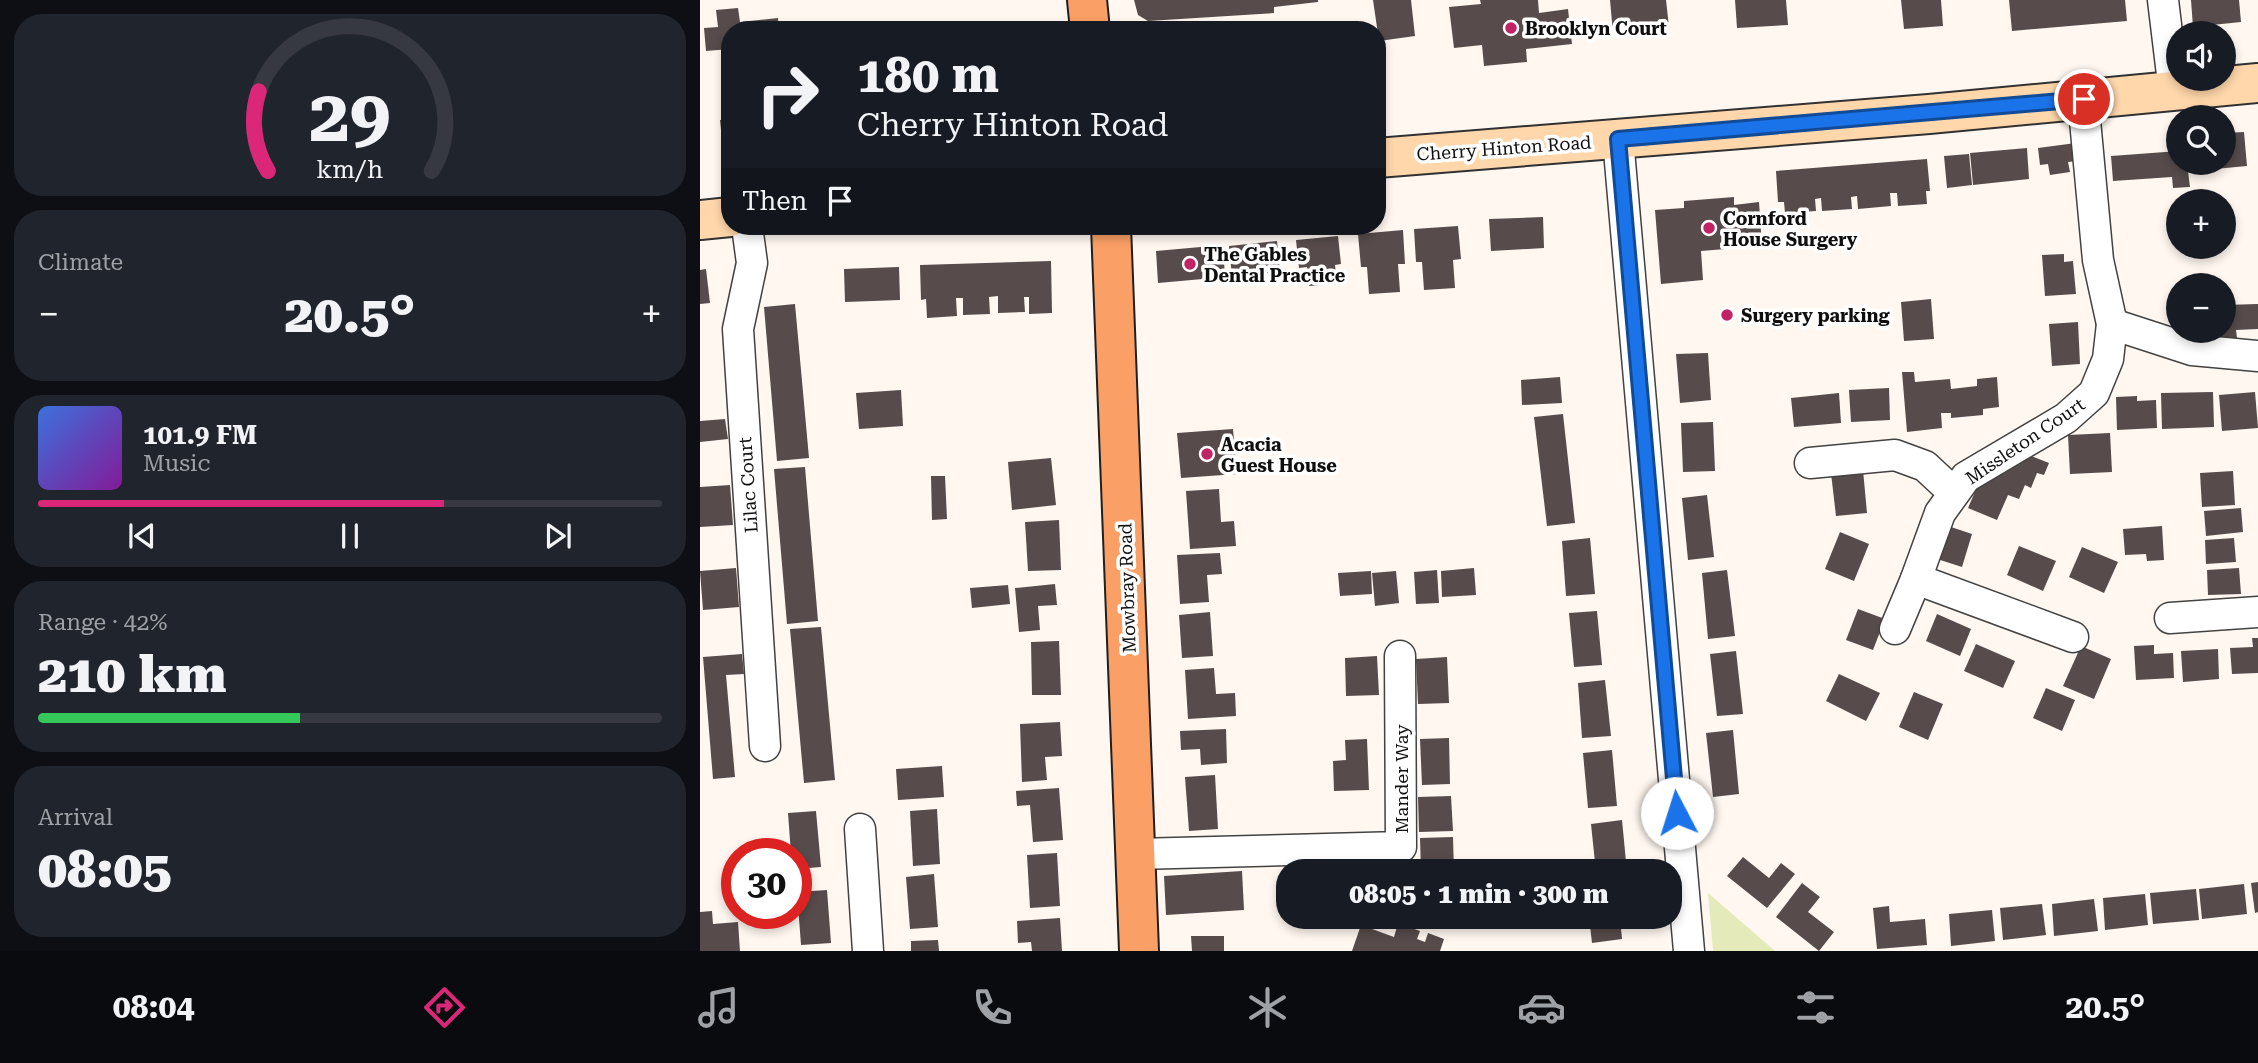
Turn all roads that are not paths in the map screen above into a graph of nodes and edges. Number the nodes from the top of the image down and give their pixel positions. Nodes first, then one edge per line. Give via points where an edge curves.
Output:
1 (1087, 0) edge
2 (2163, 0) edge
3 (1089, 21) edge
4 (2166, 25) edge
5 (2258, 83) edge
6 (2236, 85) edge
7 (2174, 91) edge
8 (2084, 99) junction
9 (1618, 139) junction
10 (1386, 157) edge
11 (721, 218) edge
12 (700, 220) edge
13 (748, 235) edge
14 (1111, 235) edge
15 (2112, 324) junction
16 (2258, 356) edge
17 (1810, 463) dead end
18 (1954, 494) junction
19 (1916, 579) junction
20 (2258, 612) edge
21 (2170, 618) dead end
22 (1895, 629) dead end
23 (2073, 637) dead end
24 (1401, 656) dead end
25 (765, 746) dead end
26 (860, 830) dead end
27 (1136, 853) junction
28 (868, 951) edge
29 (1139, 951) edge
30 (1689, 951) edge

1 - 3 main road
2 - 4 street
5 - 6 street, Cherry Hinton Road
7 - 8 street, Cherry Hinton Road
8 - 9 street, Cherry Hinton Road
8 - 15 street, Missleton Court via 2098,260
9 - 10 street, Cherry Hinton Road
9 - 30 street
11 - 12 street
13 - 25 street, Lilac Court via 752,263 738,330
14 - 27 main road, Mowbray Road
15 - 16 street via 2192,350
15 - 18 street, Missleton Court via 2108,359 2094,393 2066,418 1966,477
17 - 18 street, Missleton Court via 1895,455 1925,466
18 - 19 street, Missleton Court via 1940,513
19 - 22 street, Missleton Court
19 - 23 street
20 - 21 street
24 - 27 street, Mander Way via 1401,847
26 - 28 street
27 - 29 main road, Mowbray Road

